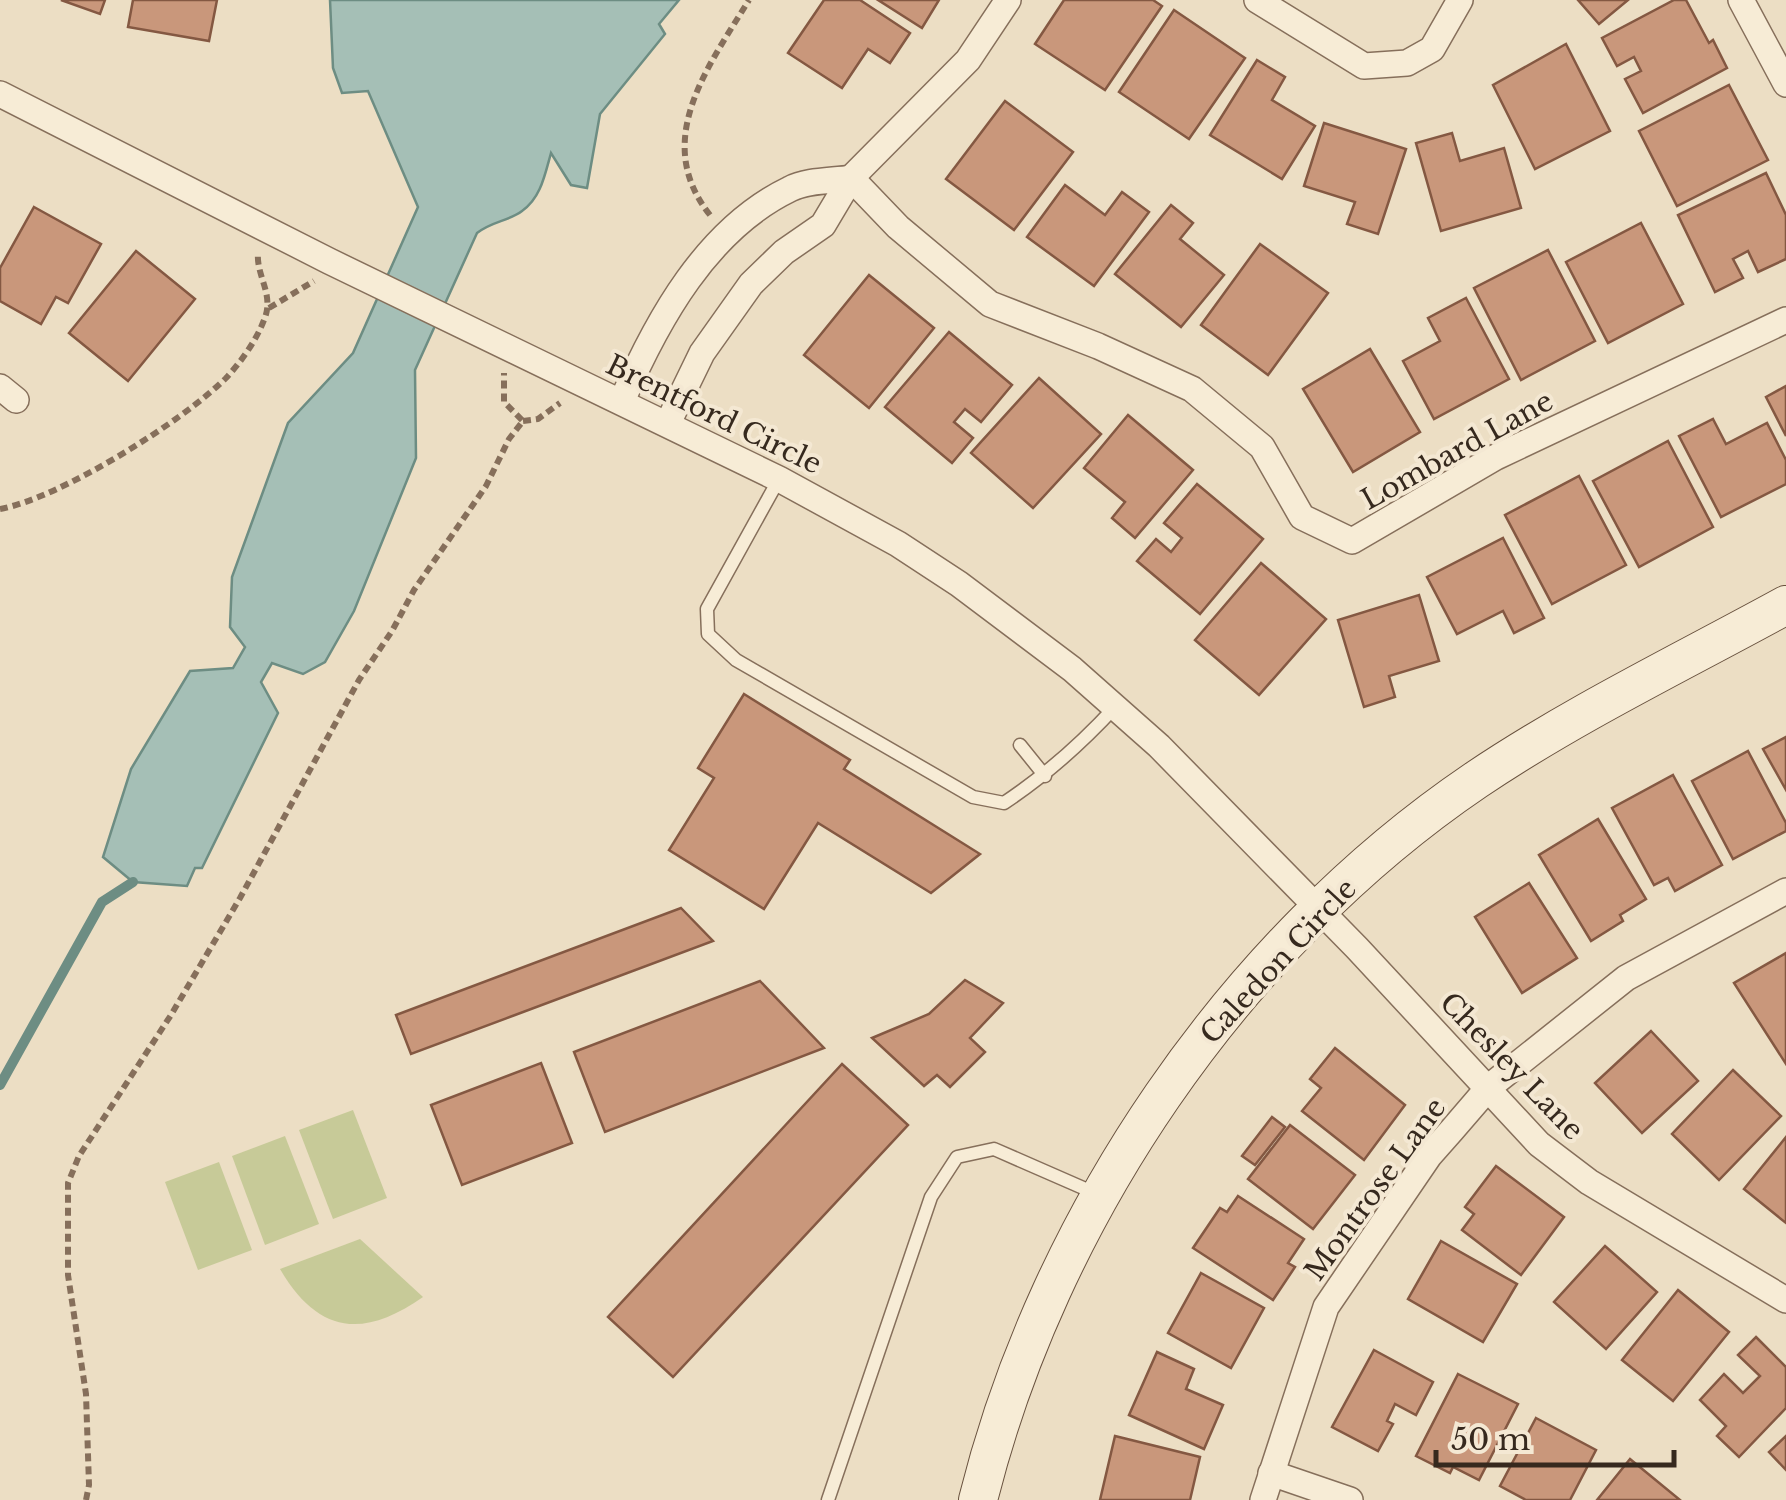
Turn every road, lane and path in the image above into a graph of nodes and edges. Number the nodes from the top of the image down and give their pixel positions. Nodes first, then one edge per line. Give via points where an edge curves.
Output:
1 (749, 0) edge
2 (1008, 0) edge
3 (1257, 0) edge
4 (1460, 0) edge
5 (1741, 0) edge
6 (1786, 84) edge
7 (0, 94) edge
8 (850, 178) junction
9 (265, 228) junction
10 (728, 234) junction
11 (331, 262) junction
12 (268, 308) junction
13 (1786, 320) edge
14 (502, 344) junction
15 (622, 401) junction
16 (668, 423) junction
17 (779, 479) junction
18 (0, 509) edge
19 (1786, 605) edge
20 (1115, 707) junction
21 (1020, 745) dead end
22 (1045, 776) junction
23 (1786, 891) edge
24 (1319, 910) junction
25 (1489, 1087) junction
26 (1100, 1195) junction
27 (1786, 1300) edge
28 (1272, 1473) junction
29 (86, 1500) edge
30 (828, 1500) edge
31 (978, 1500) edge
32 (1263, 1500) edge
33 (1350, 1500) edge

1 - 10 path via 704,76 684,135 688,179
2 - 8 street via 968,60
3 - 4 street via 1364,66 1407,62 1432,49
5 - 6 street
7 - 9 street, Brentford Circle
8 - 10 street via 793,187
8 - 13 street, Lombard Lane via 898,228 990,304 1192,389 1262,447 1302,517 1352,541 1496,457
8 - 16 street via 823,226 784,252 724,319
9 - 11 street, Brentford Circle
9 - 12 path via 257,259
10 - 15 street via 671,304
11 - 12 path via 319,278
11 - 14 street, Brentford Circle
12 - 18 path via 226,378 178,417 56,490
14 - 15 street, Brentford Circle
14 - 29 path via 504,402 523,421 359,680 240,898 68,1182 68,1275 88,1423
15 - 16 street, Brentford Circle
16 - 17 street, Brentford Circle
17 - 20 street, Brentford Circle via 960,584
17 - 22 lane via 708,609 708,634 736,660 973,797 1004,803
19 - 24 street, Caledon Circle via 1475,780
20 - 22 lane
20 - 24 street, Brentford Circle
21 - 22 lane
23 - 25 street, Montrose Lane via 1626,978
24 - 25 street, Chesley Lane
24 - 26 street, Caledon Circle via 1200,1044
25 - 27 street, Chesley Lane via 1540,1144 1588,1182
25 - 28 street, Montrose Lane via 1430,1156 1326,1307
26 - 30 lane via 994,1149 957,1158 931,1197
26 - 31 street, Caledon Circle via 1017,1370
28 - 32 street, Montrose Lane
28 - 33 street

